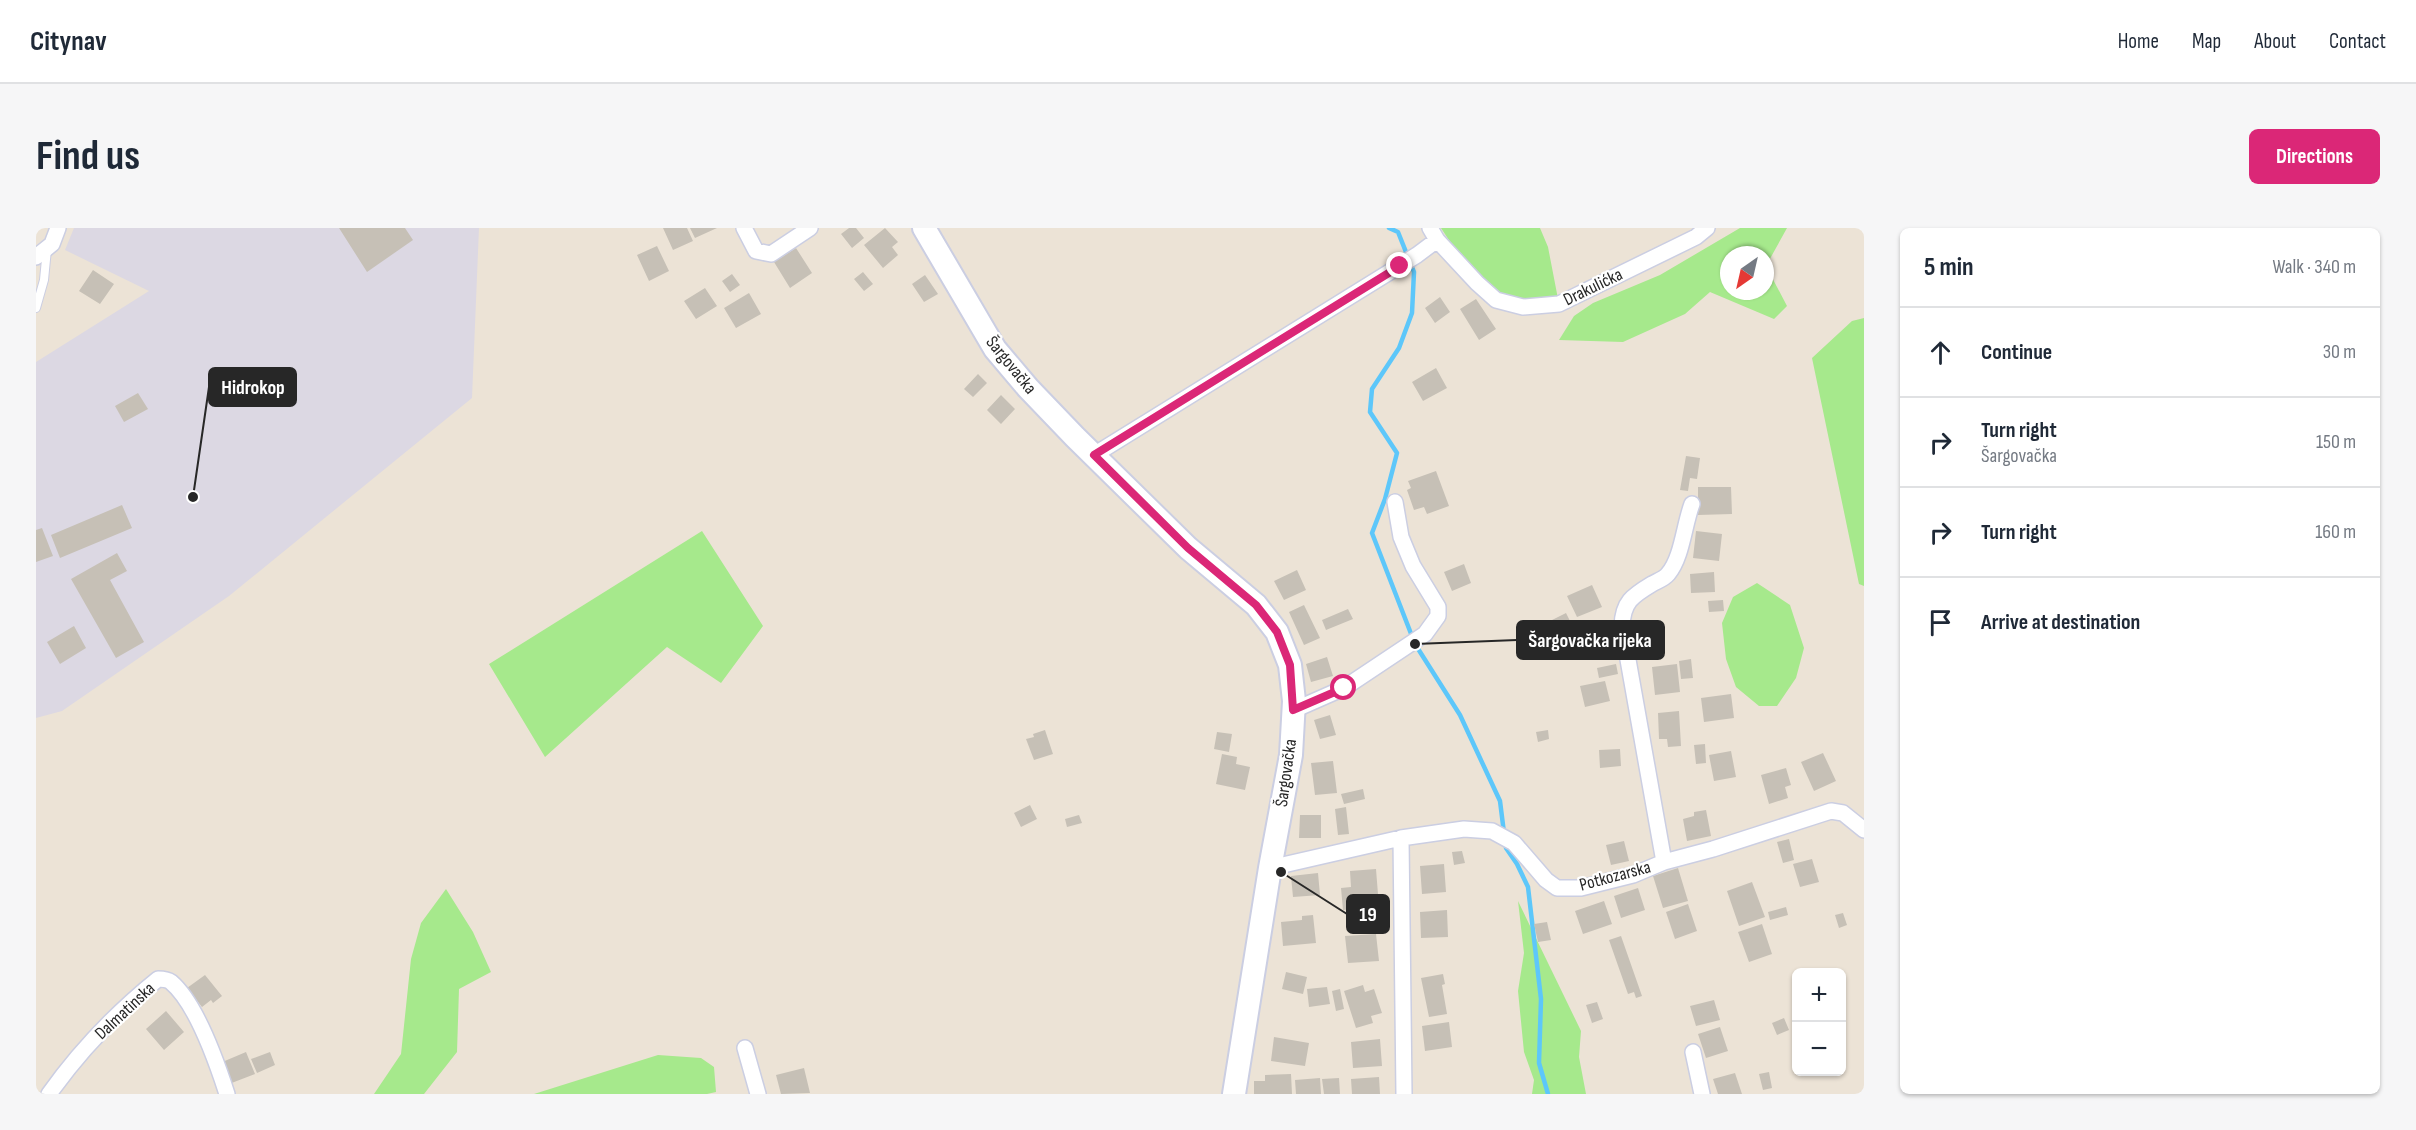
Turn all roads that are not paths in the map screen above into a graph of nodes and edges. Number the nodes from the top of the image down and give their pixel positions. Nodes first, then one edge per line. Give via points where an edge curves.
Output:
1 (58, 228) edge
2 (744, 228) edge
3 (810, 228) edge
4 (924, 228) edge
5 (1707, 228) edge
6 (1434, 234) edge
7 (42, 253) edge
8 (36, 308) edge
9 (1094, 455) junction
10 (1395, 502) dead end
11 (1692, 504) dead end
12 (1293, 710) junction
13 (1864, 830) edge
14 (1401, 838) junction
15 (1664, 862) junction
16 (1270, 868) junction
17 (745, 1048) dead end
18 (1693, 1052) dead end
19 (49, 1094) edge
20 (227, 1094) edge
21 (758, 1094) edge
22 (1234, 1094) edge
23 (1404, 1094) edge
24 (1702, 1094) edge

1 - 7 street via 52,244
2 - 3 street via 756,251 771,254
4 - 9 street, Šargovačka via 995,350
5 - 6 street, Drakulićka via 1559,304 1523,307 1496,300
6 - 9 street via 1417,255
7 - 8 lane via 44,280
9 - 12 street, Šargovačka via 1188,548 1256,605 1277,632 1290,665
10 - 12 street via 1401,537 1438,608 1438,616 1425,634 1344,688
11 - 15 street via 1675,563 1666,576 1632,597 1623,610 1622,626
12 - 16 street, Šargovačka via 1291,754
13 - 15 street, Potkozarska via 1843,813 1831,811
14 - 15 street, Potkozarska via 1464,829 1492,831 1514,843 1557,888 1581,888 1633,875
14 - 16 street, Potkozarska
14 - 23 street
16 - 22 street, Šargovačka
17 - 21 street
18 - 24 street
19 - 20 street, Dalmatinska via 85,1049 158,979 173,984 193,1011

